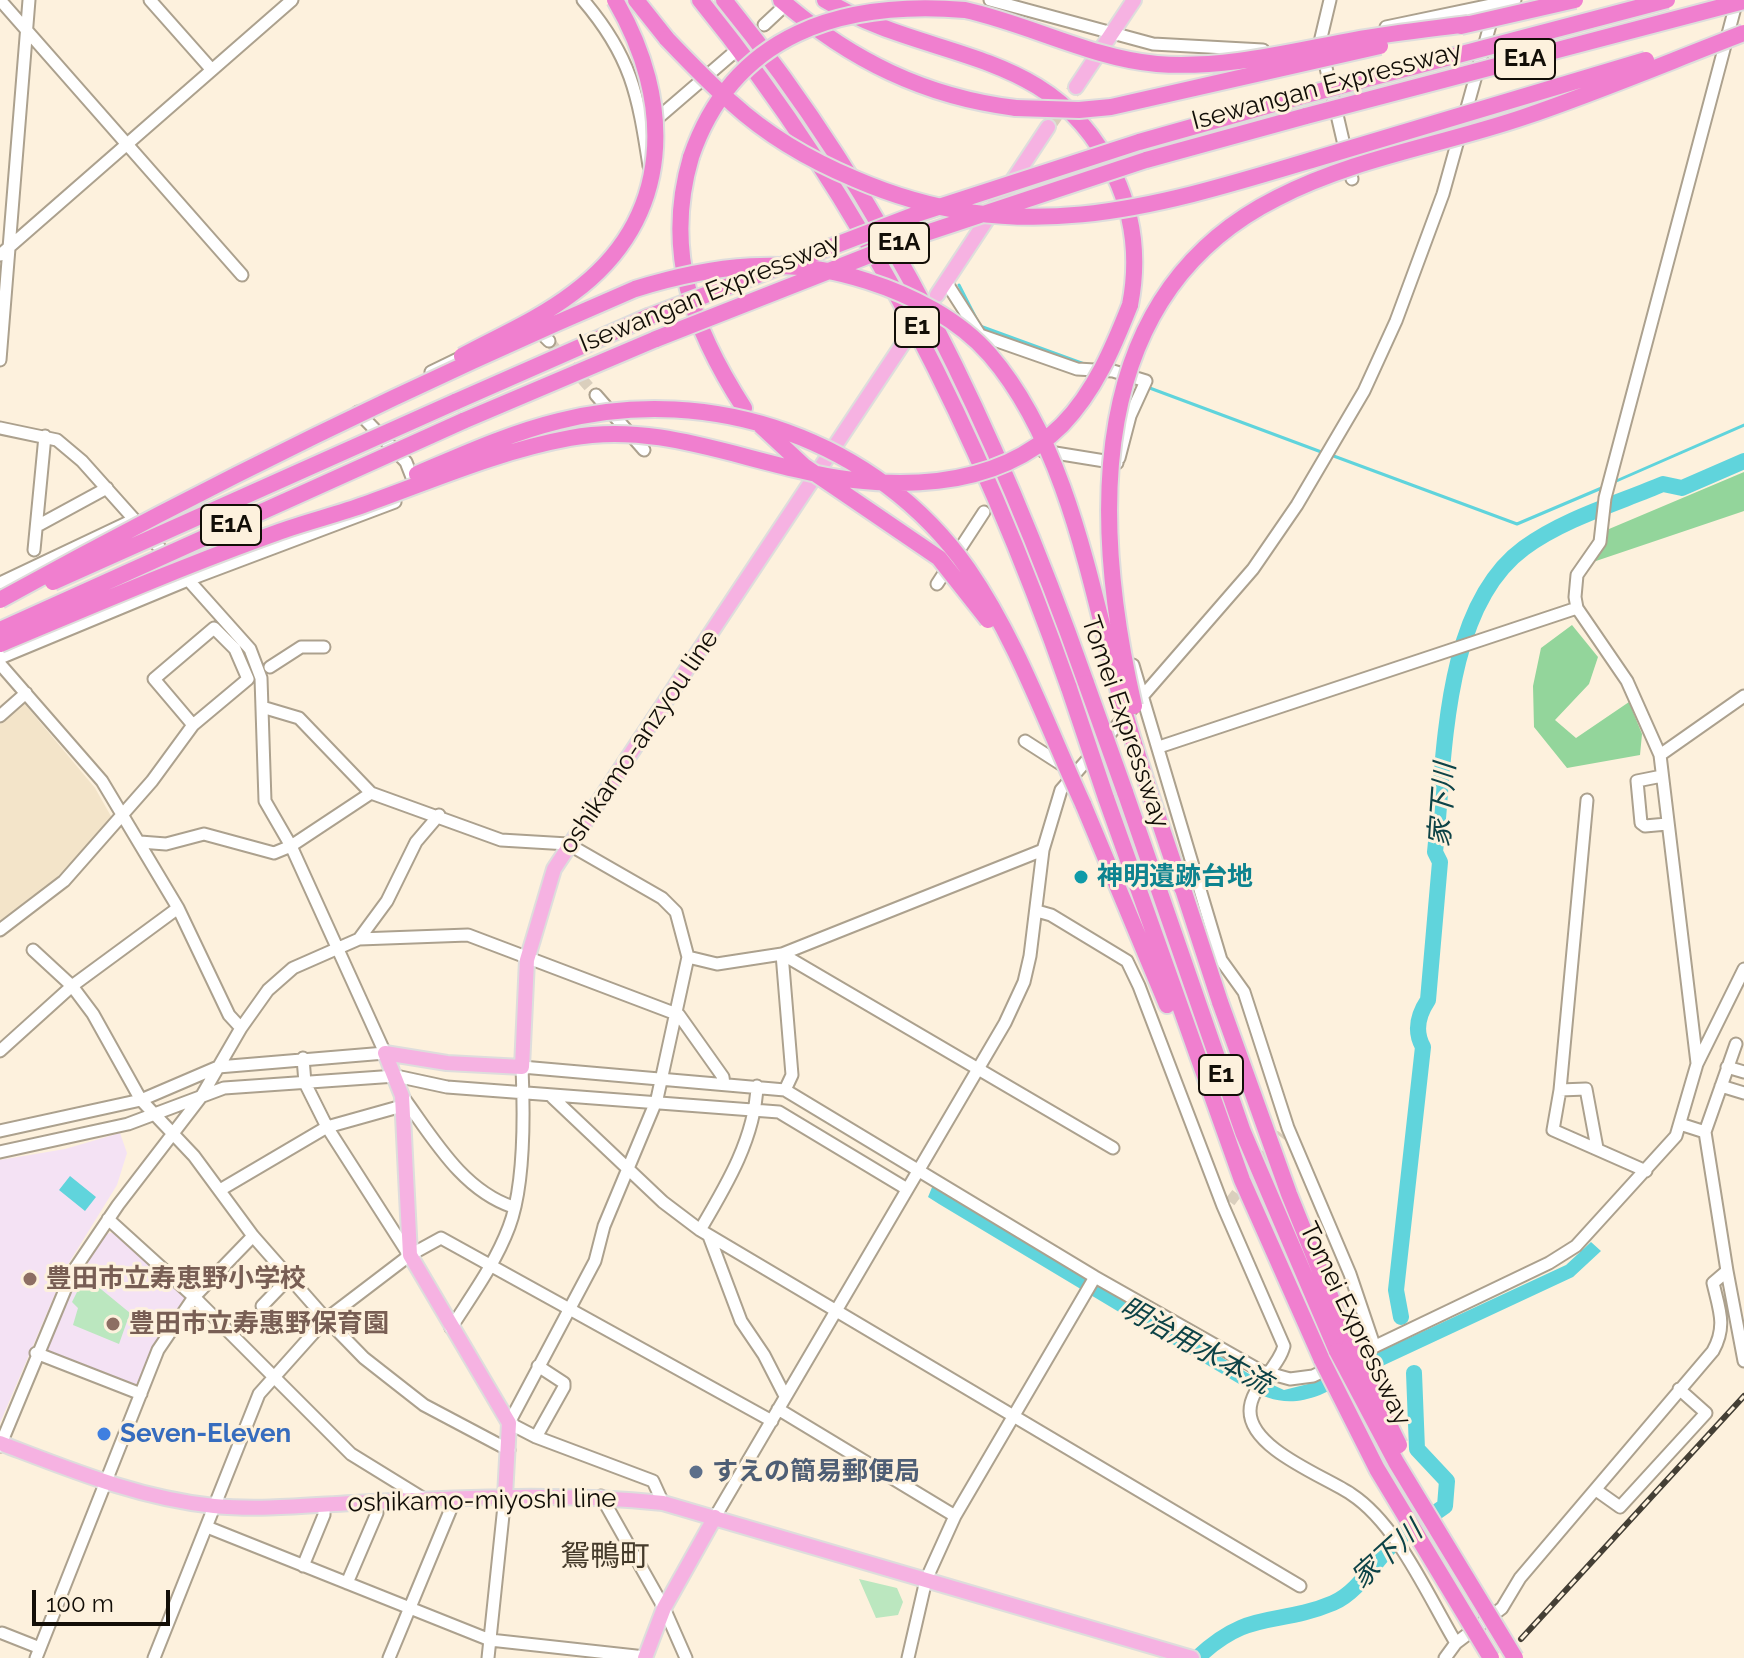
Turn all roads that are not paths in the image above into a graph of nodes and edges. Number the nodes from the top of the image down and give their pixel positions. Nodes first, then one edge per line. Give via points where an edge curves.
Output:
1 (0, 0) edge
2 (29, 0) edge
3 (150, 0) edge
4 (583, 0) edge
5 (615, 0) edge
6 (636, 0) edge
7 (700, 0) edge
8 (724, 0) edge
9 (825, 0) edge
10 (990, 0) edge
11 (1134, 0) edge
12 (1330, 0) edge
13 (1515, 0) edge
14 (1575, 0) edge
15 (1667, 0) edge
16 (1737, 0) edge
17 (288, 1) edge
18 (1744, 1) edge
19 (1497, 2) edge
20 (780, 6) edge
21 (1468, 24) junction
22 (764, 25) dead end
23 (27, 29) junction
24 (1744, 32) edge
25 (1110, 35) junction
26 (1320, 42) junction
27 (731, 55) dead end
28 (212, 70) junction
29 (1076, 87) tunnel mouth
30 (1048, 127) tunnel mouth
31 (643, 131) junction
32 (127, 146) junction
33 (1352, 179) dead end
34 (4, 252) edge
35 (242, 275) dead end
36 (942, 289) joint
37 (2, 314) edge
38 (532, 323) junction
39 (908, 336) dead end
40 (549, 341) tunnel mouth
41 (0, 360) edge
42 (596, 395) tunnel mouth
43 (354, 409) junction
44 (338, 424) junction
45 (0, 428) edge
46 (45, 436) junction
47 (644, 450) dead end
48 (1028, 452) dead end
49 (1118, 463) junction
50 (107, 488) junction
51 (984, 512) dead end
52 (134, 519) junction
53 (39, 525) junction
54 (275, 533) junction
55 (34, 550) dead end
56 (188, 580) junction
57 (0, 583) edge
58 (937, 584) dead end
59 (0, 603) edge
60 (1577, 608) junction
61 (0, 630) edge
62 (0, 644) edge
63 (324, 647) dead end
64 (0, 658) edge
65 (0, 664) edge
66 (270, 667) dead end
67 (26, 693) junction
68 (1744, 696) edge
69 (1034, 697) junction
70 (1141, 697) junction
71 (262, 707) junction
72 (0, 716) edge
73 (193, 725) junction
74 (1025, 741) dead end
75 (1159, 747) junction
76 (1660, 755) junction
77 (1074, 773) junction
78 (1662, 776) junction
79 (371, 793) junction
80 (1587, 800) dead end
81 (123, 814) junction
82 (439, 815) junction
83 (1667, 824) junction
84 (140, 842) junction
85 (568, 844) junction
86 (291, 846) junction
87 (1043, 850) junction
88 (1182, 888) junction
89 (178, 908) junction
90 (1037, 911) junction
91 (0, 930) edge
92 (359, 939) junction
93 (338, 947) junction
94 (33, 950) dead end
95 (782, 954) junction
96 (688, 957) junction
97 (527, 960) junction
98 (1744, 969) edge
99 (1153, 981) dead end
100 (72, 986) junction
101 (1139, 986) junction
102 (1739, 991) edge
103 (675, 1013) junction
104 (241, 1028) junction
105 (1736, 1044) dead end
106 (0, 1051) edge
107 (386, 1056) junction
108 (303, 1058) junction
109 (1697, 1064) junction
110 (979, 1067) junction
111 (1727, 1067) junction
112 (522, 1070) junction
113 (216, 1071) junction
114 (1744, 1072) edge
115 (395, 1075) junction
116 (661, 1081) junction
117 (305, 1083) junction
118 (724, 1084) junction
119 (757, 1086) junction
120 (1721, 1086) junction
121 (785, 1090) junction
122 (1560, 1090) junction
123 (522, 1091) junction
124 (1744, 1093) edge
125 (550, 1095) junction
126 (201, 1097) junction
127 (141, 1100) junction
128 (656, 1100) junction
129 (402, 1101) junction
130 (756, 1108) junction
131 (152, 1114) junction
132 (1680, 1124) junction
133 (327, 1127) junction
134 (0, 1131) edge
135 (1705, 1132) junction
136 (172, 1133) junction
137 (1113, 1148) dead end
138 (1597, 1148) junction
139 (0, 1152) edge
140 (627, 1169) junction
141 (919, 1170) junction
142 (1646, 1171) junction
143 (908, 1187) junction
144 (220, 1190) junction
145 (513, 1207) junction
146 (108, 1219) junction
147 (705, 1233) junction
148 (253, 1236) junction
149 (1267, 1241) junction
150 (410, 1255) junction
151 (493, 1265) junction
152 (1727, 1271) junction
153 (1095, 1277) junction
154 (288, 1279) junction
155 (194, 1297) junction
156 (262, 1306) dead end
157 (568, 1309) junction
158 (835, 1311) junction
159 (326, 1319) junction
160 (451, 1328) junction
161 (1374, 1345) junction
162 (1344, 1348) junction
163 (36, 1353) junction
164 (1744, 1361) edge
165 (538, 1366) junction
166 (274, 1375) junction
167 (1268, 1376) junction
168 (1679, 1389) junction
169 (141, 1394) junction
170 (785, 1396) junction
171 (775, 1415) junction
172 (1012, 1417) junction
173 (509, 1423) junction
174 (536, 1437) junction
175 (0, 1444) edge
176 (509, 1450) junction
177 (107, 1484) junction
178 (1596, 1490) junction
179 (505, 1496) junction
180 (601, 1496) junction
181 (424, 1499) junction
182 (455, 1499) junction
183 (376, 1502) junction
184 (663, 1503) junction
185 (324, 1504) junction
186 (216, 1506) junction
187 (955, 1516) junction
188 (715, 1517) junction
189 (207, 1527) junction
190 (303, 1566) junction
191 (926, 1580) junction
192 (347, 1583) junction
193 (1300, 1586) dead end
194 (664, 1608) junction
195 (410, 1609) junction
196 (2, 1633) edge
197 (490, 1640) junction
198 (1456, 1643) junction
199 (38, 1653) edge
200 (1189, 1657) edge
201 (154, 1658) edge
202 (389, 1658) edge
203 (488, 1658) edge
204 (645, 1658) edge
205 (686, 1658) edge
206 (908, 1658) edge
207 (1445, 1658) edge
208 (1491, 1658) edge
209 (1515, 1658) edge

1 - 23 street
2 - 23 street
3 - 28 street
4 - 31 street via 620,49
5 - 44 highway, bridge via 642,52 657,110 653,170 626,238 594,276 546,311
6 - 24 highway, bridge via 733,105 808,156 890,194 1018,219 1149,205
7 - 149 highway, Tomei Expressway / E1, bridge via 826,173 909,313 995,493 1069,688 1190,1042
8 - 162 highway, Tomei Expressway / E1, bridge via 800,102 884,230 1006,473 1086,683 1243,1132
9 - 54 highway, bridge via 887,29 1020,75 1057,98 1108,162 1129,214 1135,257 1130,305 1105,364 1062,425 1009,460 952,478 901,484 797,470 692,442 598,434 507,453
10 - 25 street
11 - 25 main road
12 - 26 street
13 - 19 street
14 - 21 highway, bridge
15 - 59 highway, Isewangan Expressway / E1A, bridge via 1139,142 917,214 648,317
16 - 60 street via 1605,498 1600,542 1574,583
17 - 28 street
18 - 61 highway, Isewangan Expressway / E1A, bridge via 1146,160 923,234 463,421
19 - 26 street
19 - 70 street via 1443,194 1364,391 1253,569
20 - 21 highway, bridge via 877,68 927,89 1016,108 1068,110 1111,107 1243,79
20 - 22 street
21 - 69 highway, bridge via 1236,62 1155,64 966,10 927,4 857,6 794,28 742,69 712,111 691,157 682,211 686,291 713,359 744,408 804,466 939,558 995,630
23 - 32 street
23 - 34 street
24 - 88 highway, bridge via 1525,117 1338,171 1278,197 1219,234 1178,277 1135,353 1119,408 1107,544 1117,632
25 - 26 street via 1233,51
25 - 29 main road
26 - 33 street
27 - 31 street
28 - 32 street
30 - 36 main road
31 - 38 street via 651,185 642,219 596,278
32 - 34 street
32 - 35 street
34 - 37 street
36 - 49 street via 980,335 1077,369 1113,371 1146,381
37 - 41 street
38 - 40 street
38 - 43 street
39 - 85 main road, oshikamo-anzyou line
42 - 47 street
43 - 52 street
43 - 56 street via 406,462 418,493
44 - 59 highway, bridge via 125,531
44 - 88 highway, bridge via 563,319 675,276 749,265 803,266 847,274 910,298 965,332 990,355 1046,450 1072,515 1136,754
45 - 46 street
46 - 50 street via 57,440
46 - 53 street
48 - 49 street
49 - 70 street via 1114,541 1126,636
50 - 52 street
50 - 53 street
51 - 58 street
52 - 56 street
52 - 57 street
53 - 55 street
54 - 62 highway, bridge
54 - 69 highway, bridge via 560,420 644,409 716,413 817,443 903,497 967,569 1002,626
56 - 64 street
56 - 71 street via 250,649 261,678
60 - 75 street
60 - 76 street via 1627,681
63 - 66 street via 301,647
65 - 67 street
67 - 72 street
67 - 81 street via 102,781
68 - 76 street
69 - 149 highway, bridge via 1124,896 1237,1184
70 - 75 street
70 - 77 street
71 - 79 street via 299,718
71 - 86 street via 265,801
73 - 73 street via 154,679 214,628 235,649 248,679
73 - 81 street
74 - 77 street
75 - 161 street via 1219,961 1244,992 1285,1131 1350,1274
76 - 78 street
77 - 87 street via 1056,803
78 - 83 street
78 - 83 street via 1637,781 1641,823
79 - 82 street
79 - 86 street
80 - 122 street
81 - 84 street
81 - 91 street via 64,881
82 - 85 street via 501,840
82 - 92 street via 416,842 387,901
83 - 109 street
84 - 86 street via 166,844 204,834 274,853
84 - 89 street
85 - 96 street via 671,904
85 - 97 main road, oshikamo-anzyou line via 554,869
86 - 93 street
87 - 90 street
87 - 95 street
88 - 162 highway, bridge
89 - 100 street
89 - 104 street via 229,1015
90 - 101 street via 1127,961
90 - 110 street via 1024,982
92 - 93 street
92 - 97 street via 454,933
93 - 104 street via 293,968 268,990
93 - 107 street
94 - 100 street
95 - 96 street via 717,964
95 - 110 street
95 - 121 street via 792,1075
96 - 103 street
97 - 103 street
97 - 112 main road, oshikamo-anzyou line
98 - 102 street
99 - 101 street
100 - 106 street
100 - 127 street
101 - 167 street via 1284,1346
102 - 109 street
103 - 116 street
103 - 118 street
104 - 113 street
105 - 111 street
107 - 108 street
107 - 112 main road
107 - 115 main road
108 - 113 street
108 - 117 street
109 - 132 street
110 - 137 street
110 - 141 street
111 - 114 street
111 - 120 street
112 - 116 street
112 - 123 street
113 - 126 street
113 - 127 street
115 - 117 street
115 - 123 street via 447,1087
115 - 129 main road
116 - 118 street
116 - 128 street
117 - 126 street via 224,1088
117 - 133 street
118 - 119 street
119 - 121 street
119 - 130 street
120 - 124 street
120 - 135 street
121 - 141 street
122 - 138 street via 1586,1089
122 - 138 street via 1553,1130
123 - 125 street
123 - 145 street
125 - 128 street
125 - 140 street
126 - 131 street
126 - 136 street
127 - 131 street
127 - 134 street
128 - 130 street
128 - 140 street
129 - 133 street
129 - 145 street via 470,1180
129 - 150 main road
130 - 143 street via 779,1112
130 - 147 street
131 - 136 street
131 - 139 street
132 - 135 street
132 - 142 street
133 - 144 street
133 - 150 street
135 - 152 street
136 - 144 street
136 - 146 street
138 - 142 street
140 - 147 street
140 - 157 street via 595,1261
141 - 143 street
141 - 153 street
142 - 161 street via 1567,1253
143 - 158 street
144 - 148 street
145 - 151 street
146 - 155 street
146 - 163 street via 72,1273
147 - 158 street
147 - 170 street via 741,1321
148 - 154 street
148 - 155 street
149 - 208 highway, Tomei Expressway / E1, bridge via 1384,1482
150 - 151 street via 441,1238
150 - 159 street
150 - 160 main road
151 - 157 street
151 - 160 street
152 - 164 street
152 - 168 street via 1713,1283 1723,1322 1721,1338
153 - 167 street
153 - 172 street
154 - 156 street
154 - 159 street
155 - 166 street
155 - 169 street via 158,1350
157 - 165 street
157 - 171 street
158 - 170 street
158 - 172 street
159 - 166 street
159 - 176 street via 364,1358 424,1405
160 - 173 main road
161 - 167 street via 1306,1378
162 - 209 highway, Tomei Expressway / E1, bridge via 1396,1462
163 - 169 street
163 - 175 street
165 - 173 street
165 - 174 street via 564,1387
166 - 181 street via 351,1454
166 - 186 street via 259,1394
167 - 198 street via 1251,1412 1263,1437 1378,1516
168 - 178 street
168 - 178 street via 1706,1413 1620,1507
169 - 177 street
170 - 171 street
171 - 187 street
171 - 188 street
172 - 187 street
172 - 193 street
173 - 174 street
173 - 176 main road
174 - 184 street via 653,1481
175 - 177 main road, oshikamo-miyoshi line
176 - 179 main road
177 - 186 main road, oshikamo-miyoshi line
177 - 199 street
178 - 198 street via 1520,1578 1502,1608
179 - 180 main road, oshikamo-miyoshi line
179 - 182 main road, oshikamo-miyoshi line
179 - 197 street
180 - 184 main road, oshikamo-miyoshi line
180 - 194 street
181 - 182 main road, oshikamo-miyoshi line
181 - 183 main road, oshikamo-miyoshi line
182 - 195 street
183 - 185 main road, oshikamo-miyoshi line
183 - 192 street via 377,1513
184 - 188 main road, oshikamo-miyoshi line
185 - 186 main road, oshikamo-miyoshi line
185 - 190 street
186 - 189 street
187 - 191 street
188 - 191 main road, oshikamo-miyoshi line
188 - 194 main road
189 - 190 street
189 - 201 street
190 - 192 street
191 - 200 main road, oshikamo-miyoshi line
191 - 206 street
192 - 195 street
194 - 204 main road
194 - 205 street
195 - 197 street
195 - 202 street
196 - 199 street
197 - 203 street
197 - 204 street
198 - 207 street

